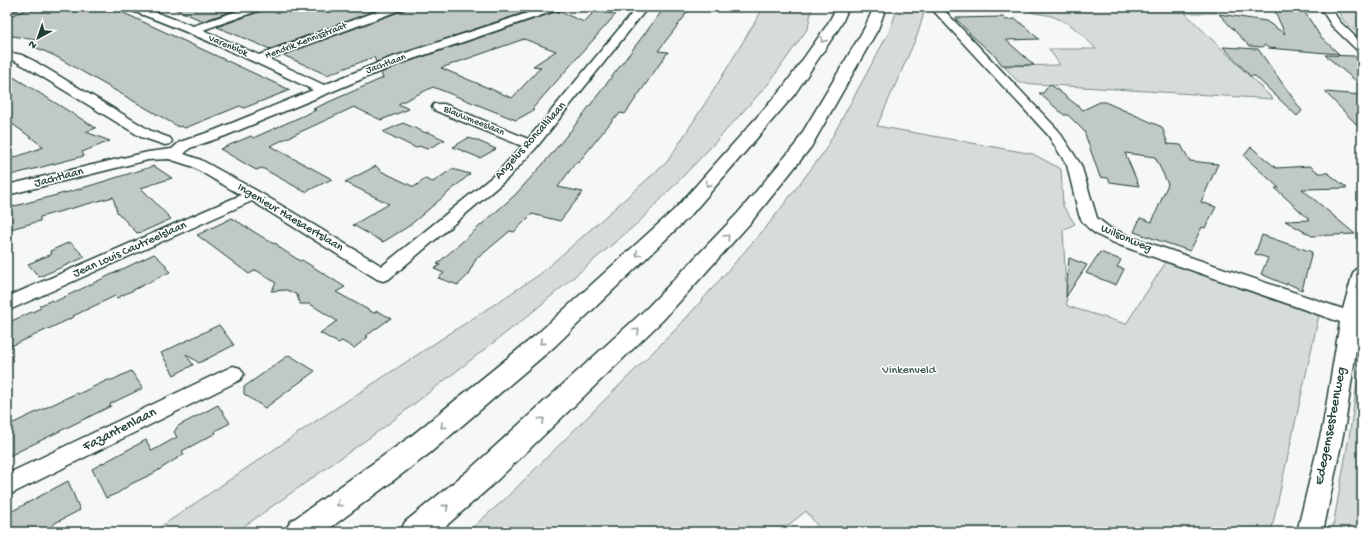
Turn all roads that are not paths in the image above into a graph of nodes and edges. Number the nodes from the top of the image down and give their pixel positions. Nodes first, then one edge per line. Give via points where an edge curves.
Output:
1 (14, 7) edge
2 (131, 7) edge
3 (258, 7) edge
4 (399, 7) edge
5 (556, 7) edge
6 (643, 7) edge
7 (843, 7) edge
8 (880, 7) edge
9 (934, 7) edge
10 (1325, 7) edge
11 (7, 9) edge
12 (192, 30) junction
13 (1362, 49) edge
14 (7, 56) edge
15 (259, 59) junction
16 (324, 90) junction
17 (439, 107) dead end
18 (531, 144) junction
19 (165, 146) junction
20 (7, 190) edge
21 (253, 195) junction
22 (1362, 273) edge
23 (383, 275) joint
24 (7, 305) edge
25 (1350, 318) junction
26 (233, 374) dead end
27 (7, 486) edge
28 (301, 532) edge
29 (416, 532) edge
30 (1310, 532) edge

1 - 11 street
2 - 12 street, Varenblok
3 - 12 street
4 - 15 street, Hendrik Kennisstraat
5 - 16 street, Jachtlaan via 394,61
6 - 18 street, Angelus Roncallilaan
7 -> 28 highway via 834,25 788,92 683,212 545,340 444,425
29 -> 8 highway via 479,479 655,314 745,218 802,147 871,29
9 - 25 street, Wilsonweg via 1052,133 1074,165 1087,215 1095,226 1122,240
10 - 13 street via 1336,24
12 - 15 street, Varenblok
14 - 19 street, Ingenieur Haesaertslaan via 30,64
15 - 16 street, Varenblok
16 - 19 street, Jachtlaan via 220,133
17 - 18 street, Blauwmeeslaan
18 - 23 street, Angelus Roncallilaan via 503,175
19 - 20 street, Jachtlaan via 111,164
19 - 21 street, Ingenieur Haesaertslaan
21 - 23 street, Ingenieur Haesaertslaan
21 - 24 street, Jean Louis Cautreelslaan
22 - 25 street, Edegemsesteenweg
25 - 30 street, Edegemsesteenweg via 1334,425
26 - 27 street, Fazantenlaan

